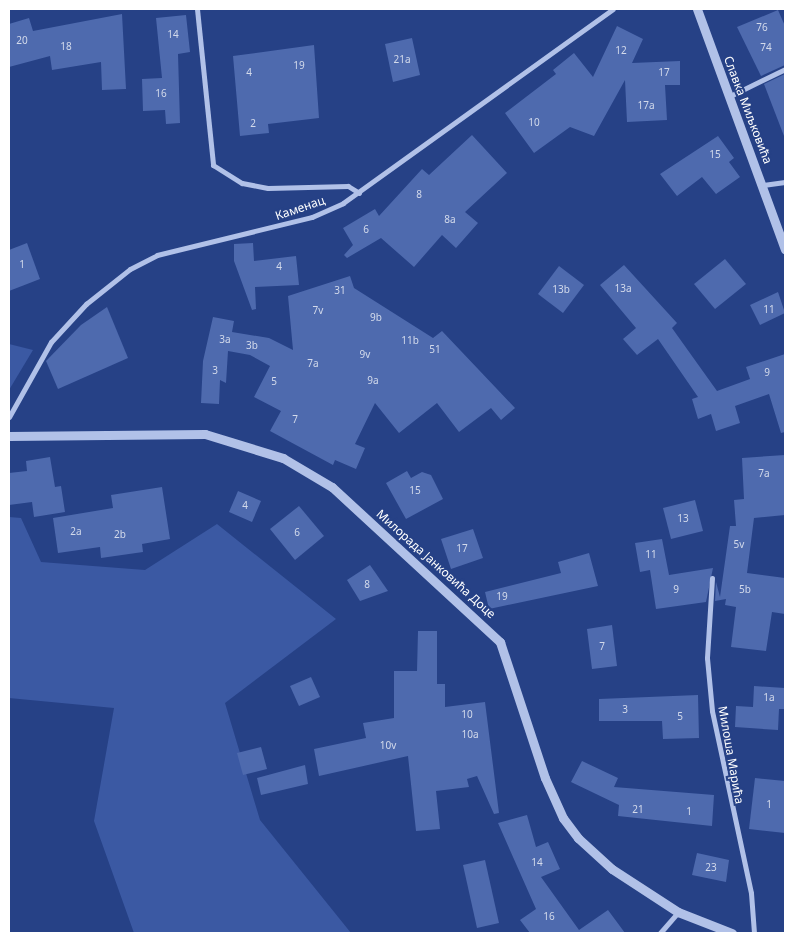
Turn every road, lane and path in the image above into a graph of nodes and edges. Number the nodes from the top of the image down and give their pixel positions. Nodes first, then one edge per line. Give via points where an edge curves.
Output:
1 (197, 9) edge
2 (614, 9) edge
3 (697, 9) edge
4 (785, 69) edge
5 (730, 96) junction
6 (785, 182) edge
7 (763, 185) junction
8 (360, 193) junction
9 (785, 249) edge
10 (9, 417) edge
11 (9, 436) edge
12 (712, 578) dead end
13 (678, 912) junction
14 (660, 933) edge
15 (732, 933) edge
16 (754, 933) edge

1 - 8 street via 213,165 242,183 259,186 348,186
2 - 8 street, Каменац
3 - 5 street, Славка Миљковића
4 - 5 street
5 - 7 street, Славка Миљковића
6 - 7 street
7 - 9 street, Славка Миљковића
8 - 10 street, Каменац via 312,217 157,254 130,269 86,304 51,342
11 - 13 street, Милорада Јанковића Доце via 205,434 275,455 332,487 500,642 544,778 563,818 612,869
12 - 16 street, Милоша Марића via 707,658 712,711 751,893
13 - 14 street
13 - 15 street, Милорада Јанковића Доце

